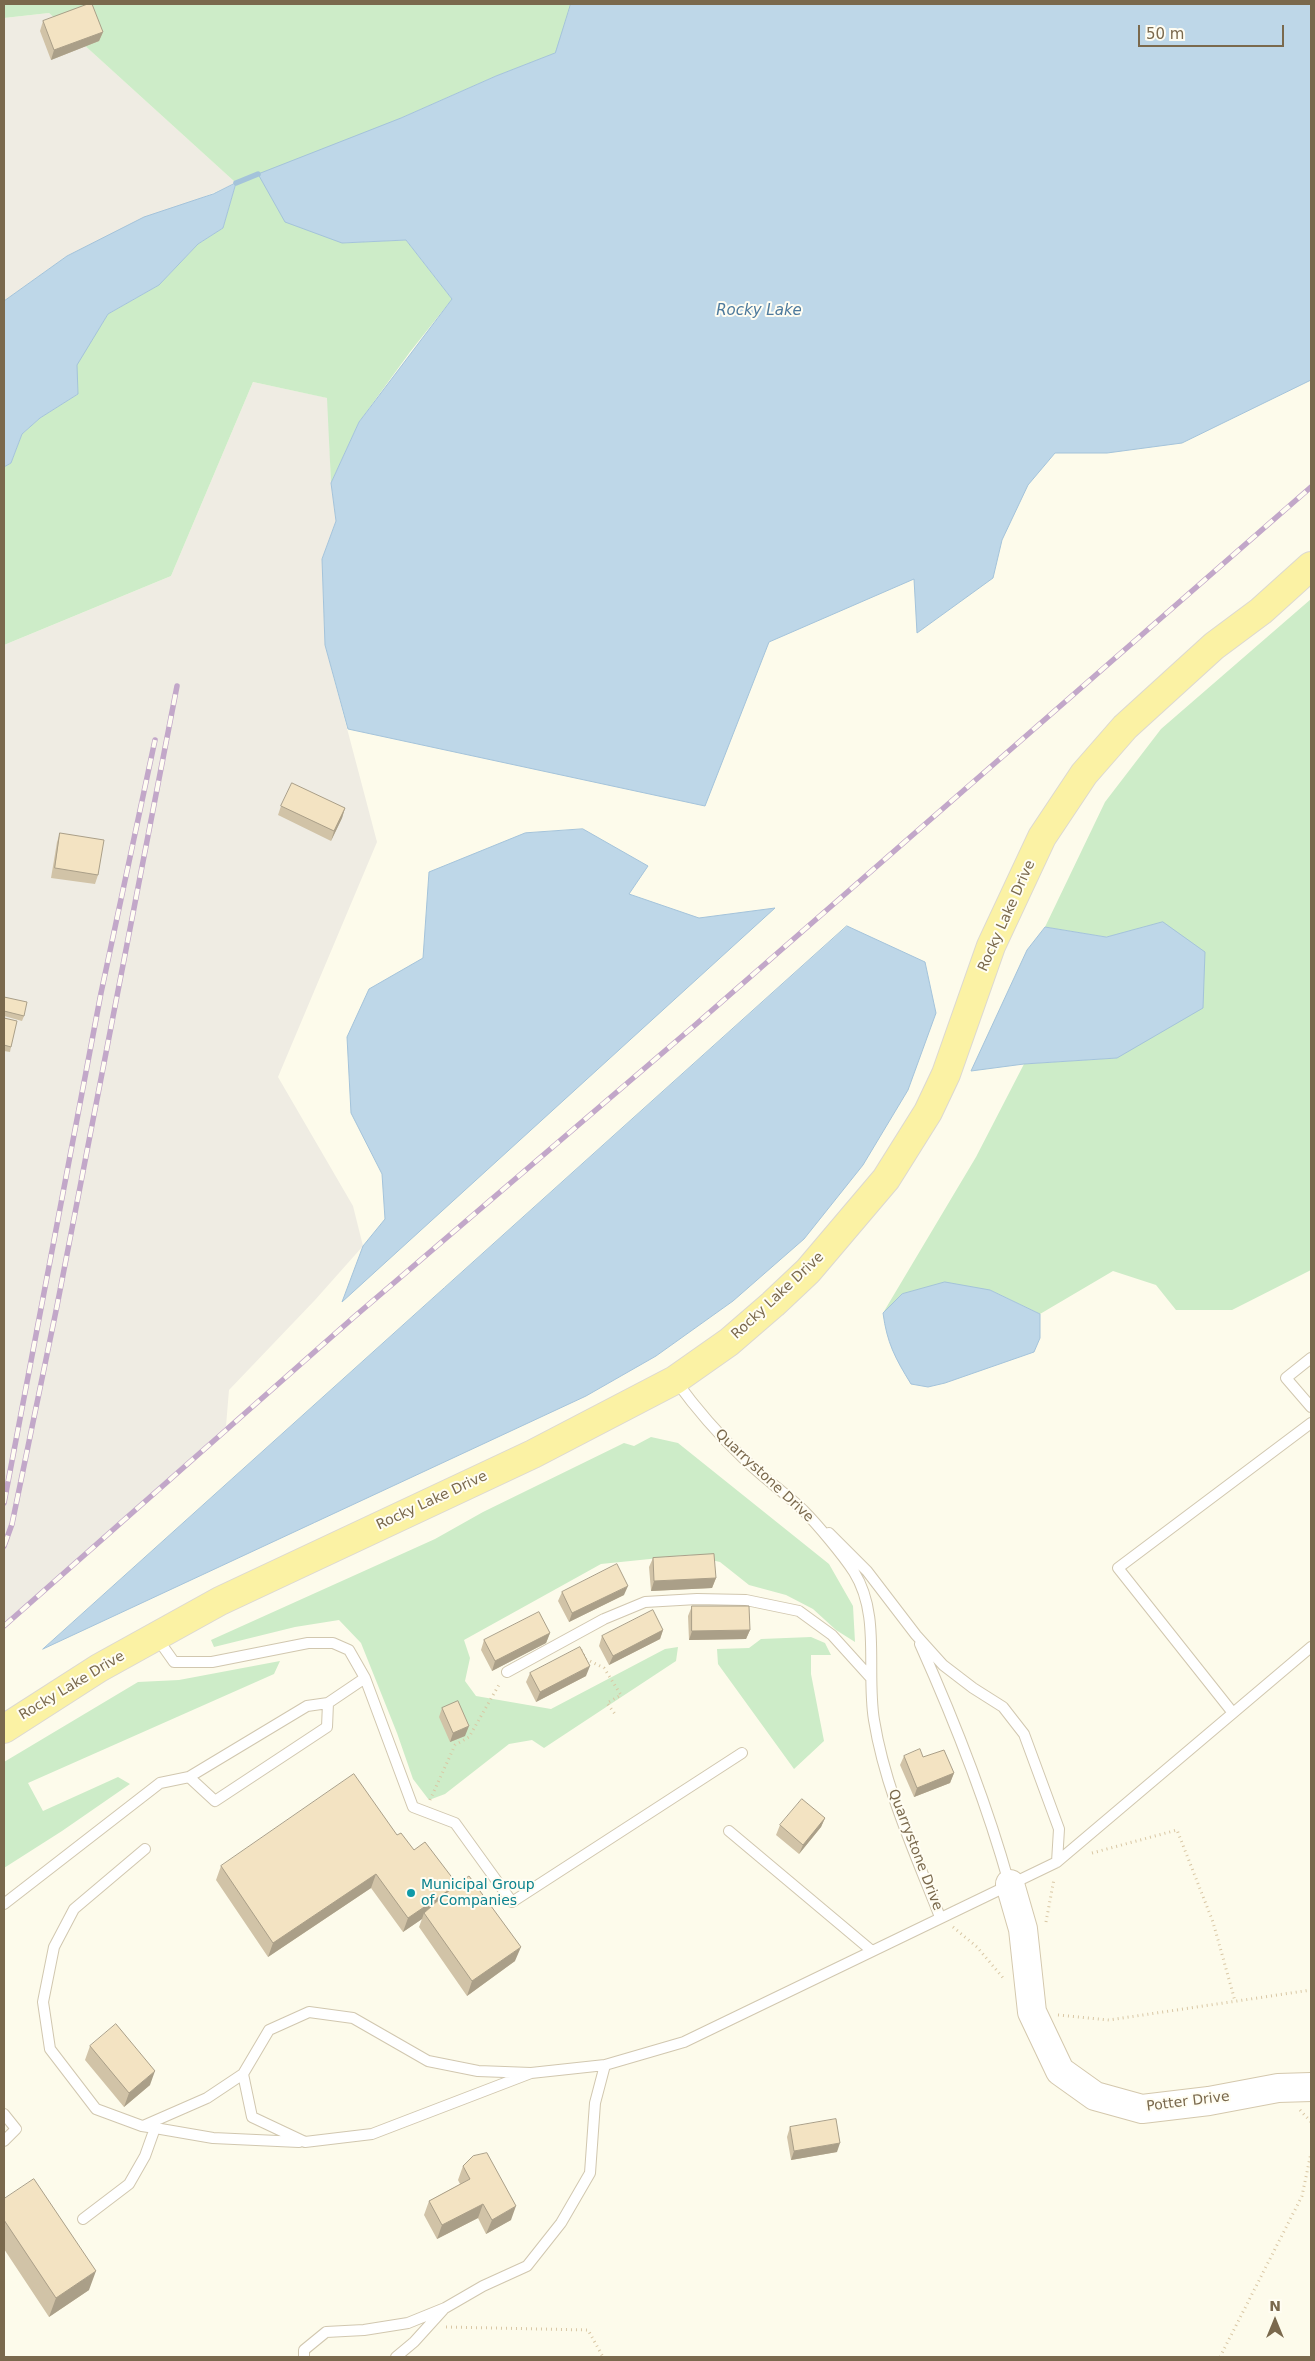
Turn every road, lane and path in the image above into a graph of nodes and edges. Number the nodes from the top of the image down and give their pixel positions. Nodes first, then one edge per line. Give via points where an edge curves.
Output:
1 (1311, 566) edge
2 (1311, 1358) edge
3 (675, 1380) junction
4 (1311, 1407) edge
5 (1311, 1423) edge
6 (804, 1511) junction
7 (916, 1635) junction
8 (156, 1637) junction
9 (573, 1637) junction
10 (1311, 1648) edge
11 (507, 1672) joint
12 (870, 1676) junction
13 (365, 1678) junction
14 (328, 1703) junction
15 (1233, 1713) junction
16 (615, 1714) dead end
17 (4, 1728) edge
18 (742, 1753) dead end
19 (189, 1777) junction
20 (424, 1812) junction
21 (728, 1831) dead end
22 (145, 1849) dead end
23 (1057, 1862) junction
24 (1010, 1884) junction
25 (4, 1904) edge
26 (940, 1917) junction
27 (872, 1951) junction
28 (1008, 1983) dead end
29 (1311, 1990) edge
30 (1236, 2001) junction
31 (1032, 2012) junction
32 (605, 2065) junction
33 (531, 2073) junction
34 (243, 2074) junction
35 (1311, 2086) edge
36 (4, 2114) edge
37 (142, 2126) junction
38 (154, 2128) junction
39 (4, 2141) edge
40 (305, 2142) junction
41 (1311, 2154) edge
42 (83, 2219) dead end
43 (445, 2308) junction
44 (428, 2327) junction
45 (304, 2357) edge
46 (396, 2357) edge
47 (603, 2357) edge
48 (1220, 2357) edge

1 - 3 main road, Rocky Lake Drive via 1262,611 1207,652 1125,727 1084,774 1042,837 991,946 946,1074 928,1112 886,1179 808,1271 729,1342
2 - 4 lane via 1286,1378
3 - 6 lane, Quarrystone Drive via 700,1416 743,1459
3 - 8 main road, Rocky Lake Drive via 533,1454 220,1601
5 - 15 lane via 1118,1568
6 - 7 lane via 834,1536 867,1571
6 - 12 lane, Quarrystone Drive via 854,1572 862,1589 870,1626
7 - 23 lane via 943,1665 1003,1707 1024,1734 1060,1829
7 - 24 lane via 944,1698 993,1827
8 - 13 lane via 174,1662 212,1662 308,1643 333,1643 349,1650
8 - 17 main road, Rocky Lake Drive via 99,1668
9 - 11 lane
9 - 12 lane via 604,1619 645,1602 746,1600 799,1611 832,1635
9 - 16 path via 586,1659 604,1668 621,1695 607,1703
10 - 15 lane
11 - 20 path via 469,1736 455,1745
12 - 26 lane, Quarrystone Drive via 874,1720 883,1763
13 - 14 lane
13 - 20 lane via 412,1807
14 - 19 lane via 307,1706
14 - 19 lane via 327,1727 215,1801
15 - 23 lane
18 - 20 lane via 512,1902 455,1823
19 - 25 lane via 160,1783
21 - 27 lane
22 - 37 lane via 74,1908 54,1947 43,2002 50,2049 72,2080 96,2109
23 - 24 lane
23 - 30 path via 1177,1830 1213,1922
24 - 26 lane
24 - 31 street, Potter Drive via 1023,1929
26 - 27 lane
26 - 28 path via 978,1947
27 - 32 lane via 684,2042
29 - 30 path
30 - 31 path via 1109,2020
31 - 35 street, Potter Drive via 1060,2072 1094,2096 1142,2109
32 - 33 lane
32 - 43 lane via 596,2103 590,2172 561,2223 527,2266
33 - 34 lane via 478,2071 428,2061 353,2018 309,2012 269,2030
33 - 40 lane via 372,2134
34 - 37 lane via 207,2098
34 - 40 lane via 252,2117
36 - 39 lane via 16,2130
37 - 38 lane
38 - 40 lane via 214,2138
38 - 42 lane via 145,2156 128,2184
41 - 48 path via 1302,2196
43 - 44 lane
43 - 45 lane via 408,2323 326,2332 304,2350
44 - 46 lane
44 - 47 path via 588,2330

